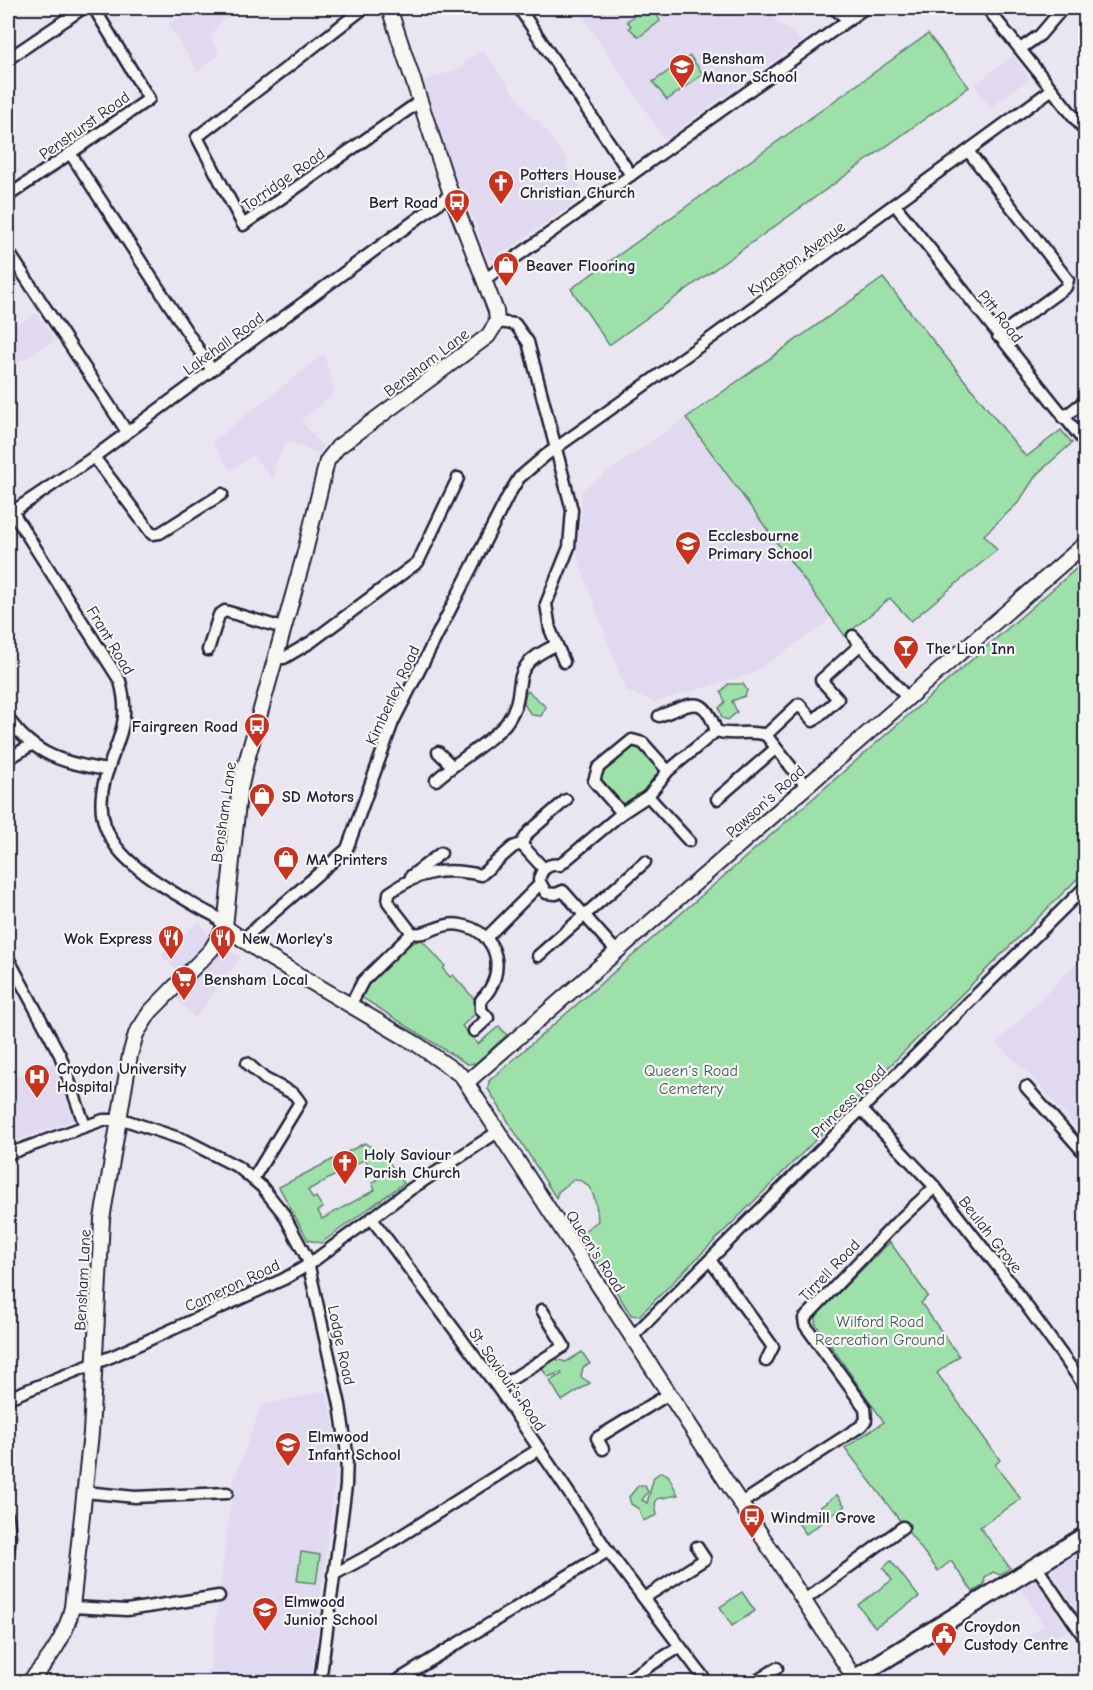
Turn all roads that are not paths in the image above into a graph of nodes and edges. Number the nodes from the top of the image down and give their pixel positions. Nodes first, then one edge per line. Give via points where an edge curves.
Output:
1 (83, 8) edge
2 (94, 8) edge
3 (364, 8) edge
4 (389, 8) edge
5 (519, 8) edge
6 (833, 8) edge
7 (865, 8) edge
8 (987, 8) edge
9 (1063, 8) edge
10 (849, 20) junction
11 (1020, 49) junction
12 (8, 59) edge
13 (1051, 90) junction
14 (419, 102) junction
15 (1086, 132) edge
16 (968, 151) junction
17 (70, 153) junction
18 (631, 175) junction
19 (451, 194) junction
20 (8, 196) edge
21 (895, 205) junction
22 (8, 251) edge
23 (484, 280) junction
24 (497, 322) junction
25 (998, 336) junction
26 (212, 370) junction
27 (1086, 400) edge
28 (1063, 418) junction
29 (127, 432) junction
30 (1086, 444) edge
31 (556, 447) junction
32 (94, 457) junction
33 (458, 478) dead end
34 (222, 494) dead end
35 (10, 509) edge
36 (1086, 543) edge
37 (283, 628) junction
38 (556, 645) junction
39 (208, 650) dead end
40 (274, 658) junction
41 (564, 662) dead end
42 (908, 699) junction
43 (659, 716) dead end
44 (8, 718) edge
45 (716, 731) junction
46 (766, 735) junction
47 (31, 745) junction
48 (775, 749) junction
49 (438, 752) dead end
50 (8, 759) edge
51 (452, 766) junction
52 (108, 770) junction
53 (668, 771) junction
54 (436, 780) dead end
55 (806, 786) junction
56 (648, 796) junction
57 (717, 799) dead end
58 (566, 800) dead end
59 (622, 813) junction
60 (689, 841) dead end
61 (521, 844) junction
62 (441, 853) dead end
63 (645, 862) dead end
64 (544, 868) junction
65 (409, 878) junction
66 (539, 885) junction
67 (1086, 886) edge
68 (585, 913) junction
69 (225, 927) junction
70 (412, 933) junction
71 (486, 938) junction
72 (242, 940) junction
73 (617, 952) junction
74 (538, 956) dead end
75 (8, 958) edge
76 (351, 1005) junction
77 (474, 1031) dead end
78 (247, 1063) dead end
79 (467, 1082) junction
80 (1026, 1087) dead end
81 (861, 1109) junction
82 (118, 1119) junction
83 (85, 1126) junction
84 (499, 1131) junction
85 (8, 1154) edge
86 (1086, 1155) edge
87 (253, 1179) junction
88 (935, 1187) junction
89 (372, 1219) junction
90 (710, 1260) junction
91 (308, 1265) junction
92 (542, 1310) dead end
93 (632, 1337) junction
94 (766, 1361) dead end
95 (95, 1363) junction
96 (498, 1388) junction
97 (1086, 1388) edge
98 (669, 1394) junction
99 (8, 1398) edge
100 (539, 1449) junction
101 (603, 1449) dead end
102 (85, 1492) junction
103 (227, 1493) dead end
104 (740, 1504) junction
105 (8, 1516) edge
106 (903, 1527) dead end
107 (1086, 1535) edge
108 (697, 1547) dead end
109 (608, 1551) junction
110 (8, 1552) edge
111 (1036, 1566) junction
112 (333, 1575) junction
113 (219, 1596) dead end
114 (644, 1598) junction
115 (803, 1601) junction
116 (72, 1607) junction
117 (1086, 1640) edge
118 (680, 1647) junction
119 (777, 1668) dead end
120 (852, 1681) edge
121 (29, 1683) edge
122 (320, 1683) edge
123 (395, 1683) edge
124 (623, 1683) edge
125 (707, 1683) edge
126 (755, 1683) edge

1 - 12 street
2 - 17 street, Penshurst Road via 149,99
3 - 14 street, Torridge Road via 197,137 243,225
4 - 14 street
5 - 18 street
6 - 10 street
7 - 10 street
8 - 11 street
9 - 11 street
10 - 18 street
11 - 13 street
13 - 15 street
13 - 16 street, Kynaston Avenue
14 - 19 street
16 - 21 street, Kynaston Avenue
16 - 25 street via 1068,280 1066,287
17 - 20 street, Penshurst Road
17 - 26 street
18 - 23 street
19 - 23 street
19 - 26 street, Lakehall Road
21 - 25 street, Pitt Road
21 - 31 street, Kynaston Avenue
22 - 29 street
23 - 24 street
24 - 31 street via 515,324 526,338
24 - 37 street, Bensham Lane via 488,336 329,456
25 - 28 street, Pitt Road
26 - 29 street, Lakehall Road
27 - 28 street
28 - 30 street, Pitt Road
29 - 32 street, Lakehall Road
31 - 38 street via 573,518 567,553 546,601
31 - 72 street, Kimberley Road via 522,474 508,496 393,722 347,849
32 - 34 street via 152,534 160,533
32 - 35 street, Lakehall Road
33 - 40 street via 418,562 311,642 284,658
35 - 52 street, Frant Road via 120,681 124,725
36 - 42 street, Pawson's Road
37 - 39 street via 225,611 219,615
37 - 40 street, Bensham Lane
38 - 41 street
38 - 51 street via 532,657 523,668 513,709 503,726
40 - 69 street, Bensham Lane via 239,794
42 - 46 street via 856,641 821,680 838,699 813,721 799,704
42 - 55 street, Pawson's Road
43 - 45 street via 701,705 711,715
44 - 47 street
45 - 46 street via 732,736 751,732
45 - 53 street
46 - 48 street
47 - 50 street
47 - 52 street via 66,763
48 - 55 street
48 - 57 street
49 - 51 street
51 - 54 street
52 - 69 street, Frant Road via 102,794 103,811 119,851 137,870 215,916
53 - 56 street
53 - 59 street via 643,743 635,740 598,768 596,784
55 - 73 street, Pawson's Road
56 - 59 street
56 - 60 street
58 - 61 street
59 - 64 street via 560,865
61 - 64 street
61 - 65 street via 481,875 437,871
62 - 65 street
63 - 68 street
64 - 66 street
65 - 70 street via 389,892 387,898
66 - 68 street via 546,893 563,891
66 - 71 street
67 - 81 street, Princess Road
68 - 73 street
68 - 74 street
69 - 72 street, Queen's Road
69 - 82 street, Bensham Lane via 211,950 155,1005 136,1034
70 - 71 street via 452,924 467,926
70 - 76 street via 363,981
71 - 77 street via 495,956 496,977 482,1000 481,1010 488,1018
72 - 76 street, Queen's Road
73 - 79 street, Pawson's Road
75 - 83 street via 60,1055
76 - 79 street, Queen's Road via 453,1068
78 - 87 street via 300,1102
79 - 84 street, Queen's Road
80 - 86 street
81 - 88 street, Beulah Grove
81 - 90 street, Princess Road
82 - 83 street
82 - 87 street, Lodge Road via 185,1140
82 - 95 street, Bensham Lane via 100,1241
83 - 85 street
84 - 89 street
84 - 93 street, Queen's Road
87 - 91 street, Lodge Road via 283,1214
88 - 97 street, Beulah Grove
88 - 104 street, Tirrell Road via 804,1319 865,1408 867,1417 861,1426
89 - 91 street, Cameron Road
89 - 96 street, St. Saviour's Road
90 - 93 street, Princess Road
90 - 94 street via 772,1347
91 - 95 street, Cameron Road via 256,1293
91 - 112 street, Lodge Road via 347,1453
92 - 96 street via 564,1346
93 - 98 street, Queen's Road
95 - 99 street, Cameron Road
95 - 102 street, Bensham Lane
96 - 100 street, St. Saviour's Road
98 - 101 street via 597,1438
98 - 104 street, Queen's Road
100 - 109 street, St. Saviour's Road
100 - 112 street
102 - 103 street via 135,1497
102 - 116 street, Bensham Lane
104 - 115 street, Queen's Road
105 - 110 street
106 - 115 street
107 - 111 main road
108 - 114 street via 705,1559
109 - 114 street, St. Saviour's Road
109 - 123 street
111 - 117 street
111 - 120 main road
112 - 122 street, Lodge Road
113 - 116 street via 127,1610
114 - 118 street, St. Saviour's Road
115 - 120 street, Queen's Road
116 - 121 street, Bensham Lane via 57,1647
118 - 124 street
118 - 125 street, St. Saviour's Road
119 - 126 street

